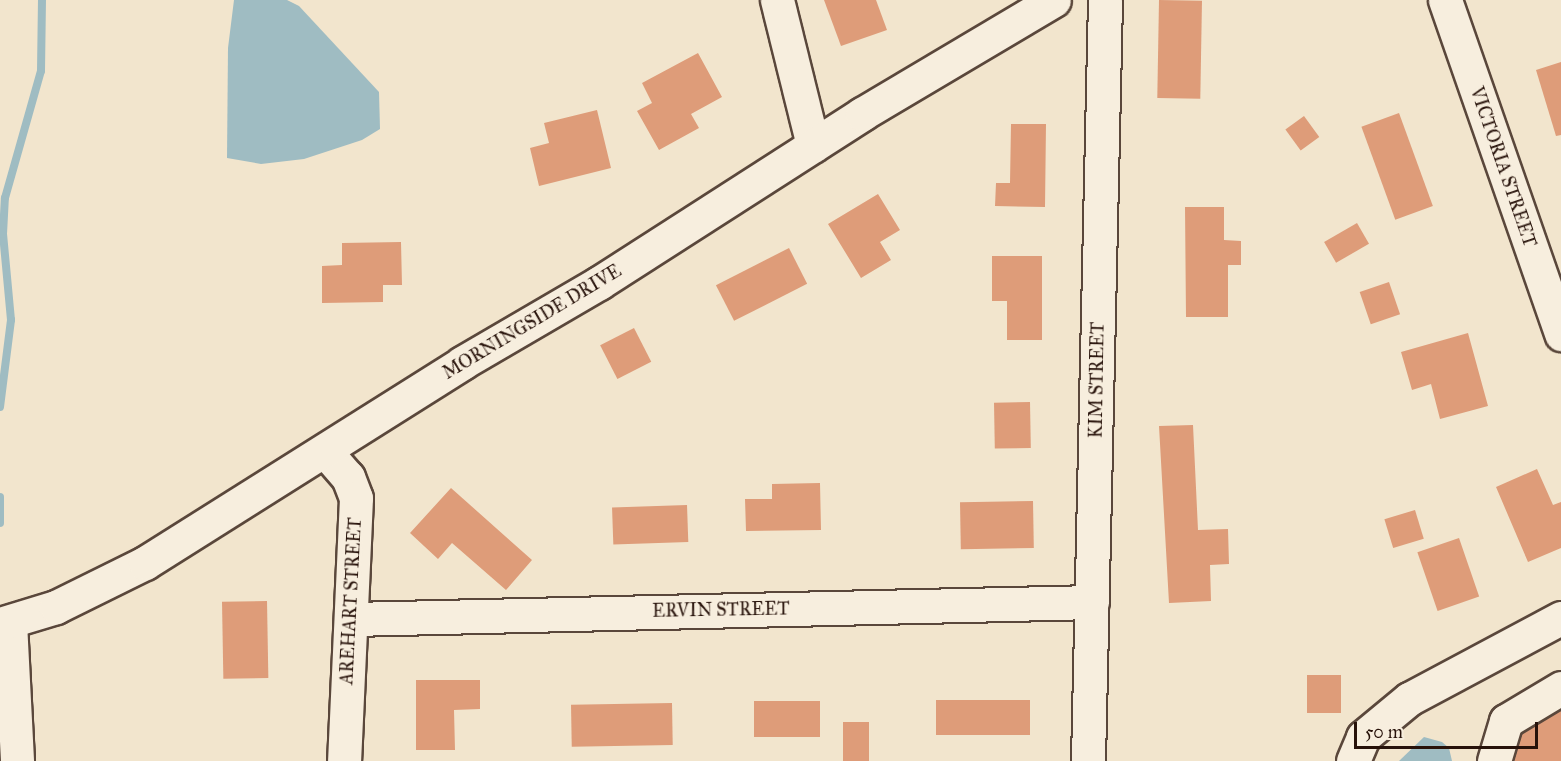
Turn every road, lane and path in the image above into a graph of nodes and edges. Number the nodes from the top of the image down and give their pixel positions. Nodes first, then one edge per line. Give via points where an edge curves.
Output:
1 (777, 0) edge
2 (1054, 0) edge
3 (1105, 0) edge
4 (1445, 0) edge
5 (813, 146) junction
6 (1561, 334) edge
7 (325, 451) junction
8 (1092, 602) junction
9 (1561, 618) edge
10 (351, 619) junction
11 (5, 623) edge
12 (1561, 688) edge
13 (17, 761) edge
14 (344, 761) edge
15 (1088, 761) edge
16 (1353, 761) edge
17 (1494, 761) edge

1 - 5 street
2 - 5 street, MORNINGSIDE DRIVE
3 - 8 street, KIM STREET
4 - 6 street, VICTORIA STREET
5 - 7 street, MORNINGSIDE DRIVE
7 - 10 street, AREHART STREET via 348,477 356,498
7 - 11 street, MORNINGSIDE DRIVE via 145,563 56,607
8 - 10 street, ERVIN STREET
8 - 15 street, KIM STREET
9 - 16 street via 1409,699 1363,737
10 - 14 street, AREHART STREET
11 - 13 street
12 - 17 street via 1506,721

